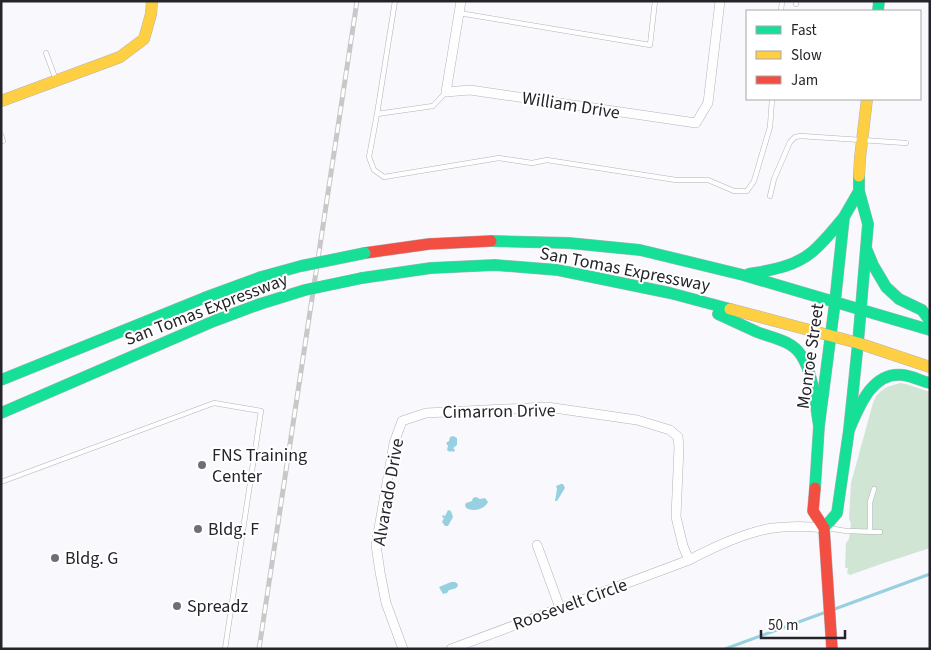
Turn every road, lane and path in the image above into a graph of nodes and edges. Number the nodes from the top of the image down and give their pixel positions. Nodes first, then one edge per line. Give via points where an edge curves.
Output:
1 (152, 1) edge
2 (395, 1) edge
3 (461, 1) edge
4 (655, 1) edge
5 (720, 1) edge
6 (459, 14) junction
7 (46, 53) dead end
8 (56, 81) junction
9 (446, 92) junction
10 (772, 100) edge
11 (867, 100) edge
12 (1, 101) edge
13 (378, 114) junction
14 (862, 140) junction
15 (906, 143) dead end
16 (859, 191) junction
17 (770, 196) dead end
18 (844, 216) junction
19 (866, 248) junction
20 (743, 274) junction
21 (670, 293) junction
22 (835, 302) junction
23 (861, 310) junction
24 (930, 321) edge
25 (930, 330) edge
26 (831, 336) junction
27 (858, 343) junction
28 (930, 367) edge
29 (1, 380) edge
30 (930, 383) edge
31 (1, 413) edge
32 (402, 421) joint
33 (819, 426) junction
34 (849, 430) junction
35 (1, 482) edge
36 (874, 489) dead end
37 (824, 528) junction
38 (870, 531) junction
39 (880, 532) dead end
40 (537, 546) dead end
41 (689, 560) junction
42 (560, 608) junction
43 (225, 649) edge
44 (403, 649) edge
45 (451, 649) edge
46 (832, 649) edge

1 - 8 main road via 144,39 120,57
2 - 13 lane
3 - 6 street
4 - 6 lane via 650,45
5 - 9 street, William Drive via 708,103 696,123 470,90
6 - 9 street
7 - 8 lane
8 - 12 main road
9 - 13 lane via 433,106
10 - 13 lane via 770,127 754,181 747,191 734,191 708,180 676,180 546,160 532,163 500,158 384,177 374,170 369,157
11 - 14 main road, Monroe Street
14 - 15 lane
14 - 16 main road, Monroe Street
14 - 17 lane via 795,137 774,179
16 - 18 main road, Monroe Street
16 - 19 main road, Monroe Street via 868,224
18 - 20 main road via 822,243 799,262
18 - 22 main road, Monroe Street
19 - 23 main road, Monroe Street
19 - 24 main road via 892,293 922,310
20 - 22 main road, San Tomas Expressway
20 - 29 main road, San Tomas Expressway, bridge via 640,250 569,243 493,240 365,253 261,277
21 - 26 main road, San Tomas Expressway
21 - 31 main road, San Tomas Expressway, bridge via 558,270 495,264 430,268 362,278 305,290 214,321
21 - 33 main road via 794,348 808,372
22 - 23 main road, San Tomas Expressway
22 - 26 main road, Monroe Street
23 - 25 main road, San Tomas Expressway
23 - 27 main road, Monroe Street
26 - 27 main road, San Tomas Expressway
26 - 33 main road, Monroe Street
27 - 28 main road, San Tomas Expressway
27 - 34 main road, Monroe Street
30 - 34 main road via 903,375 880,381 861,403
32 - 41 street, Cimarron Drive via 426,413 547,407 637,420 670,430 678,437 676,517
32 - 44 street, Alvarado Drive via 394,443 376,545 386,603
33 - 37 main road, Monroe Street via 813,511
34 - 37 main road, Monroe Street via 837,513
35 - 43 lane via 214,403 261,411
36 - 38 lane via 870,502
37 - 38 lane
37 - 41 street, Roosevelt Circle via 802,526 764,530
37 - 46 main road, Monroe Street
38 - 39 lane
40 - 42 street
41 - 42 street, Roosevelt Circle
42 - 45 street, Roosevelt Circle

